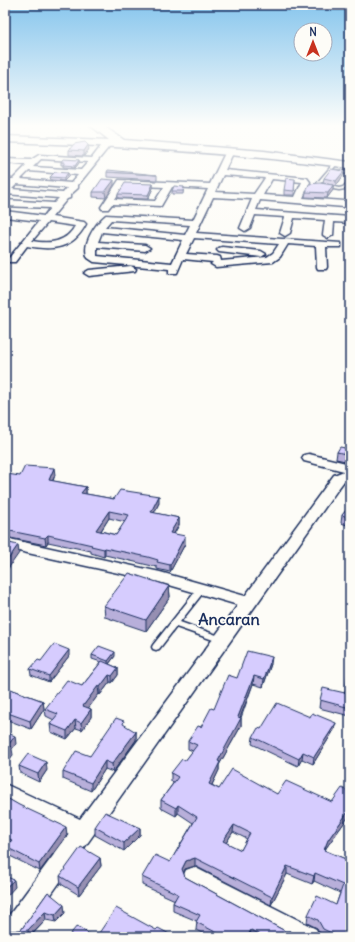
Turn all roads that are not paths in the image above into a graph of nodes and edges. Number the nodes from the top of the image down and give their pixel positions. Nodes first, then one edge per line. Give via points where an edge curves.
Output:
1 (28, 169) junction
2 (88, 169) edge
3 (221, 169) edge
4 (331, 169) edge
5 (339, 169) edge
6 (11, 172) dead end
7 (220, 172) junction
8 (85, 173) junction
9 (350, 173) edge
10 (270, 176) junction
11 (5, 181) edge
12 (16, 182) junction
13 (350, 182) edge
14 (170, 184) junction
15 (75, 186) junction
16 (211, 190) junction
17 (5, 191) edge
18 (67, 196) junction
19 (257, 197) junction
20 (298, 200) junction
21 (5, 203) edge
22 (158, 204) junction
23 (344, 204) dead end
24 (56, 206) junction
25 (251, 212) junction
26 (153, 213) dead end
27 (5, 214) edge
28 (290, 215) junction
29 (46, 219) junction
30 (330, 219) junction
31 (350, 220) edge
32 (196, 223) junction
33 (244, 228) dead end
34 (100, 229) junction
35 (152, 234) junction
36 (328, 235) dead end
37 (190, 236) junction
38 (227, 237) junction
39 (285, 237) junction
40 (25, 243) junction
41 (91, 244) junction
42 (321, 244) junction
43 (338, 245) dead end
44 (145, 248) junction
45 (179, 256) junction
46 (277, 256) junction
47 (98, 259) junction
48 (12, 260) dead end
49 (217, 261) junction
50 (136, 263) junction
51 (149, 265) junction
52 (322, 267) dead end
53 (310, 458) dead end
54 (350, 468) edge
55 (350, 473) edge
56 (5, 543) edge
57 (202, 589) junction
58 (250, 603) junction
59 (176, 624) junction
60 (222, 640) junction
61 (156, 647) dead end
62 (5, 793) edge
63 (84, 831) junction
64 (194, 877) dead end
65 (6, 937) edge
66 (308, 937) edge

1 - 6 street
1 - 8 street
1 - 12 street
2 - 8 street
3 - 7 street
4 - 13 lane via 317,184 318,186 339,189
5 - 9 lane
7 - 10 street
7 - 16 street
8 - 15 street
10 - 19 street
10 - 20 street via 304,180 306,182
11 - 12 street
12 - 15 street
12 - 17 street
14 - 16 street
14 - 22 street
14 - 22 street via 118,181 107,204
15 - 18 street
16 - 19 street
16 - 32 street
17 - 18 street
18 - 24 street
19 - 20 street
19 - 25 street
20 - 23 street
21 - 24 street
22 - 26 street
24 - 29 street
25 - 28 street
25 - 33 street
27 - 29 street
28 - 30 street
28 - 39 street
29 - 40 street
29 - 40 street via 78,222 81,225 71,238 61,245
30 - 31 street
30 - 36 street
32 - 34 street via 109,218
32 - 37 street
34 - 35 street
34 - 41 street
35 - 37 street
35 - 44 street
37 - 38 street
37 - 45 street
38 - 39 street
38 - 49 street
39 - 42 street
39 - 46 street
40 - 48 street
41 - 44 street
41 - 47 street via 91,256
42 - 43 street
42 - 52 street
44 - 50 street
45 - 49 street
45 - 51 street via 174,268
46 - 49 street
46 - 49 street via 270,260
47 - 50 street
47 - 51 street via 87,276
50 - 51 street
53 - 54 street
55 - 58 street via 339,478
56 - 57 street via 160,577
57 - 58 street
57 - 59 lane
58 - 60 street
59 - 60 lane
59 - 61 lane
60 - 63 street
62 - 63 street
63 - 65 street
64 - 66 street

